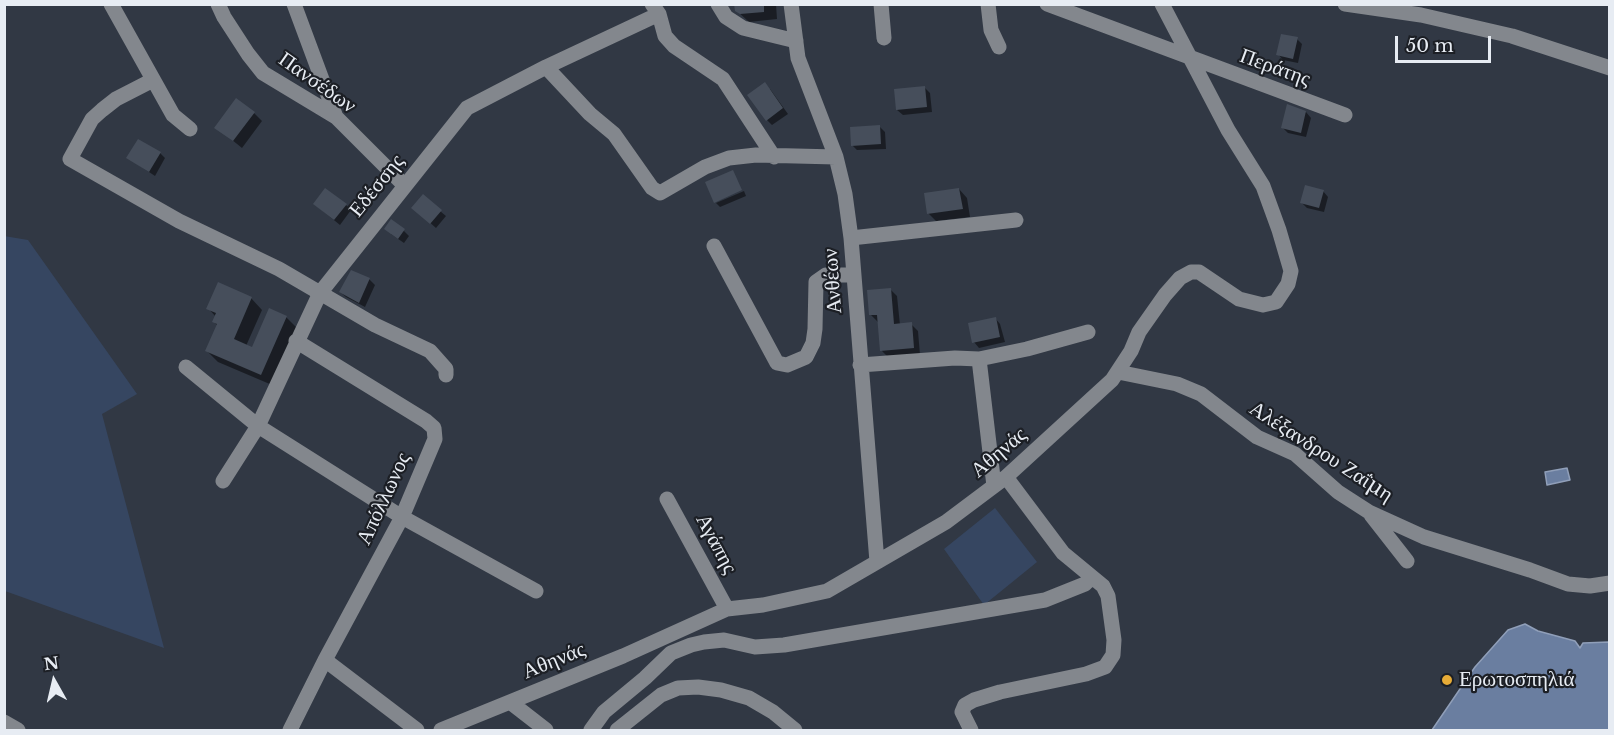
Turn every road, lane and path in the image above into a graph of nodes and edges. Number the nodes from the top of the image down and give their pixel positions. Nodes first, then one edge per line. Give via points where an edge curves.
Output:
1 (111, 4) edge
2 (218, 4) edge
3 (294, 4) edge
4 (718, 4) edge
5 (791, 4) edge
6 (880, 4) edge
7 (988, 4) edge
8 (1047, 4) edge
9 (1161, 4) edge
10 (1345, 4) edge
11 (656, 9) edge
12 (884, 38) dead end
13 (796, 41) junction
14 (999, 47) dead end
15 (1191, 60) junction
16 (546, 67) junction
17 (1610, 68) edge
18 (153, 80) junction
19 (1345, 115) dead end
20 (336, 117) junction
21 (190, 129) dead end
22 (774, 156) junction
23 (836, 157) junction
24 (405, 186) junction
25 (1016, 220) dead end
26 (851, 238) junction
27 (714, 246) dead end
28 (853, 275) junction
29 (320, 293) junction
30 (1088, 332) dead end
31 (296, 341) junction
32 (979, 359) junction
33 (860, 365) junction
34 (186, 367) dead end
35 (1118, 372) junction
36 (446, 375) dead end
37 (258, 426) junction
38 (223, 481) dead end
39 (1000, 481) junction
40 (668, 499) dead end
41 (1369, 512) junction
42 (402, 517) junction
43 (1407, 561) dead end
44 (877, 562) junction
45 (1092, 577) junction
46 (1610, 583) edge
47 (536, 591) dead end
48 (727, 609) junction
49 (325, 660) junction
50 (510, 702) junction
51 (4, 722) edge
52 (18, 730) edge
53 (290, 730) edge
54 (417, 730) edge
55 (441, 730) edge
56 (546, 730) edge
57 (591, 730) edge
58 (616, 730) edge
59 (795, 730) edge
60 (971, 730) edge

1 - 18 street
2 - 20 street, Πανσέδων via 263,73
3 - 20 street
4 - 13 street via 726,17 743,28
5 - 13 street, Ανθέων
6 - 12 street
7 - 14 street
8 - 15 street, Περάτης
9 - 15 street
10 - 17 street via 1421,15 1512,36
11 - 16 street, Εδέσσης
11 - 22 street via 665,36 723,79
13 - 23 street, Ανθέων via 798,58
15 - 19 street, Περάτης
15 - 35 street, Αθηνάς via 1263,186 1292,271 1283,293 1275,302 1263,305 1239,299 1199,272 1180,278 1139,332
16 - 22 street via 614,134 652,188 660,193 729,158
16 - 24 street, Εδέσσης via 467,108
18 - 21 street via 173,115
18 - 29 street via 116,99 92,119 70,159 179,222
20 - 24 street, Πανσέδων
22 - 23 street
23 - 26 street, Ανθέων
24 - 29 street, Εδέσσης
25 - 26 street
26 - 28 street, Ανθέων
27 - 28 street via 777,363 787,365 806,357 813,343 816,282 826,275
28 - 33 street, Ανθέων
29 - 31 street, Εδέσσης
29 - 36 street via 430,351 446,369
30 - 32 street
31 - 37 street, Εδέσσης
31 - 42 street, Απόλλωνος via 434,428 435,439
32 - 33 street
32 - 39 street
33 - 44 street, Ανθέων
34 - 37 street
35 - 39 street, Αθηνάς
35 - 41 street, Αλέξανδρου Ζαΐμη via 1177,384 1201,394 1257,437 1295,454 1338,492
37 - 38 street, Εδέσσης
37 - 42 street
39 - 44 street, Αθηνάς via 946,522
39 - 45 street via 1063,553
40 - 48 street, Αγάπης
41 - 43 street
41 - 46 street, Αλέξανδρου Ζαΐμη via 1425,537 1555,581 1590,586
42 - 47 street
42 - 49 street, Απόλλωνος
44 - 48 street, Αθηνάς via 828,591
45 - 57 street via 1085,584 1045,600 784,645 755,647 724,640 691,645 671,653 604,712
45 - 60 street via 1108,596 1114,640 1113,655 1105,667 974,700 962,712
48 - 50 street, Αθηνάς
49 - 53 street, Απόλλωνος
49 - 54 street
50 - 55 street, Αθηνάς
50 - 56 street
51 - 52 street
58 - 59 street via 661,695 678,688 698,687 749,698

